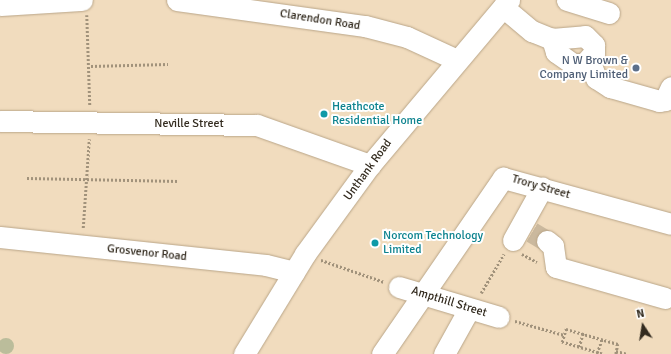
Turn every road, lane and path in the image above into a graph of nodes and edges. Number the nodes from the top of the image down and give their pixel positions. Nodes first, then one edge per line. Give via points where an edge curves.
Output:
1 (82, 0) edge
2 (177, 0) edge
3 (571, 1) edge
4 (506, 4) edge
5 (0, 5) edge
6 (609, 13) dead end
7 (457, 60) junction
8 (168, 64) dead end
9 (90, 66) dead end
10 (671, 87) edge
11 (0, 121) edge
12 (370, 166) junction
13 (27, 178) dead end
14 (179, 181) dead end
15 (542, 188) junction
16 (671, 224) edge
17 (0, 237) edge
18 (524, 237) junction
19 (305, 254) junction
20 (554, 264) junction
21 (294, 272) junction
22 (399, 287) joint
23 (422, 295) junction
24 (665, 298) dead end
25 (469, 309) junction
26 (499, 317) joint
27 (583, 334) junction
28 (564, 335) junction
29 (602, 339) junction
30 (579, 347) junction
31 (616, 352) edge
32 (597, 353) junction
33 (244, 354) edge
34 (382, 354) edge
35 (444, 354) edge
36 (602, 354) edge
37 (628, 354) edge

1 - 5 street
2 - 7 street, Clarendon Road via 365,26 407,37
3 - 6 street
4 - 7 street, Unthank Road
4 - 10 street via 532,31 552,39 585,36 594,45 591,65 596,78 610,88 659,102 665,100
7 - 12 street, Unthank Road
8 - 9 path
11 - 12 street, Neville Street via 257,125
12 - 19 street, Unthank Road
13 - 14 path
15 - 16 street, Trory Street
15 - 18 street
15 - 23 street, Trory Street via 508,177 499,181
17 - 21 street, Grosvenor Road via 266,265
18 - 20 path via 536,262
18 - 20 street via 555,251
18 - 25 path
19 - 21 street, Unthank Road
19 - 22 path
20 - 24 street
21 - 33 street, Unthank Road
22 - 23 street, Ampthill Street
23 - 25 street, Ampthill Street
23 - 34 street, Trory Street
25 - 26 street, Ampthill Street
25 - 35 street
26 - 28 path
27 - 28 path via 566,329
27 - 29 path
27 - 30 path
28 - 30 path via 562,342
29 - 31 path via 618,344
29 - 32 path
30 - 32 path
31 - 37 path
32 - 36 path

